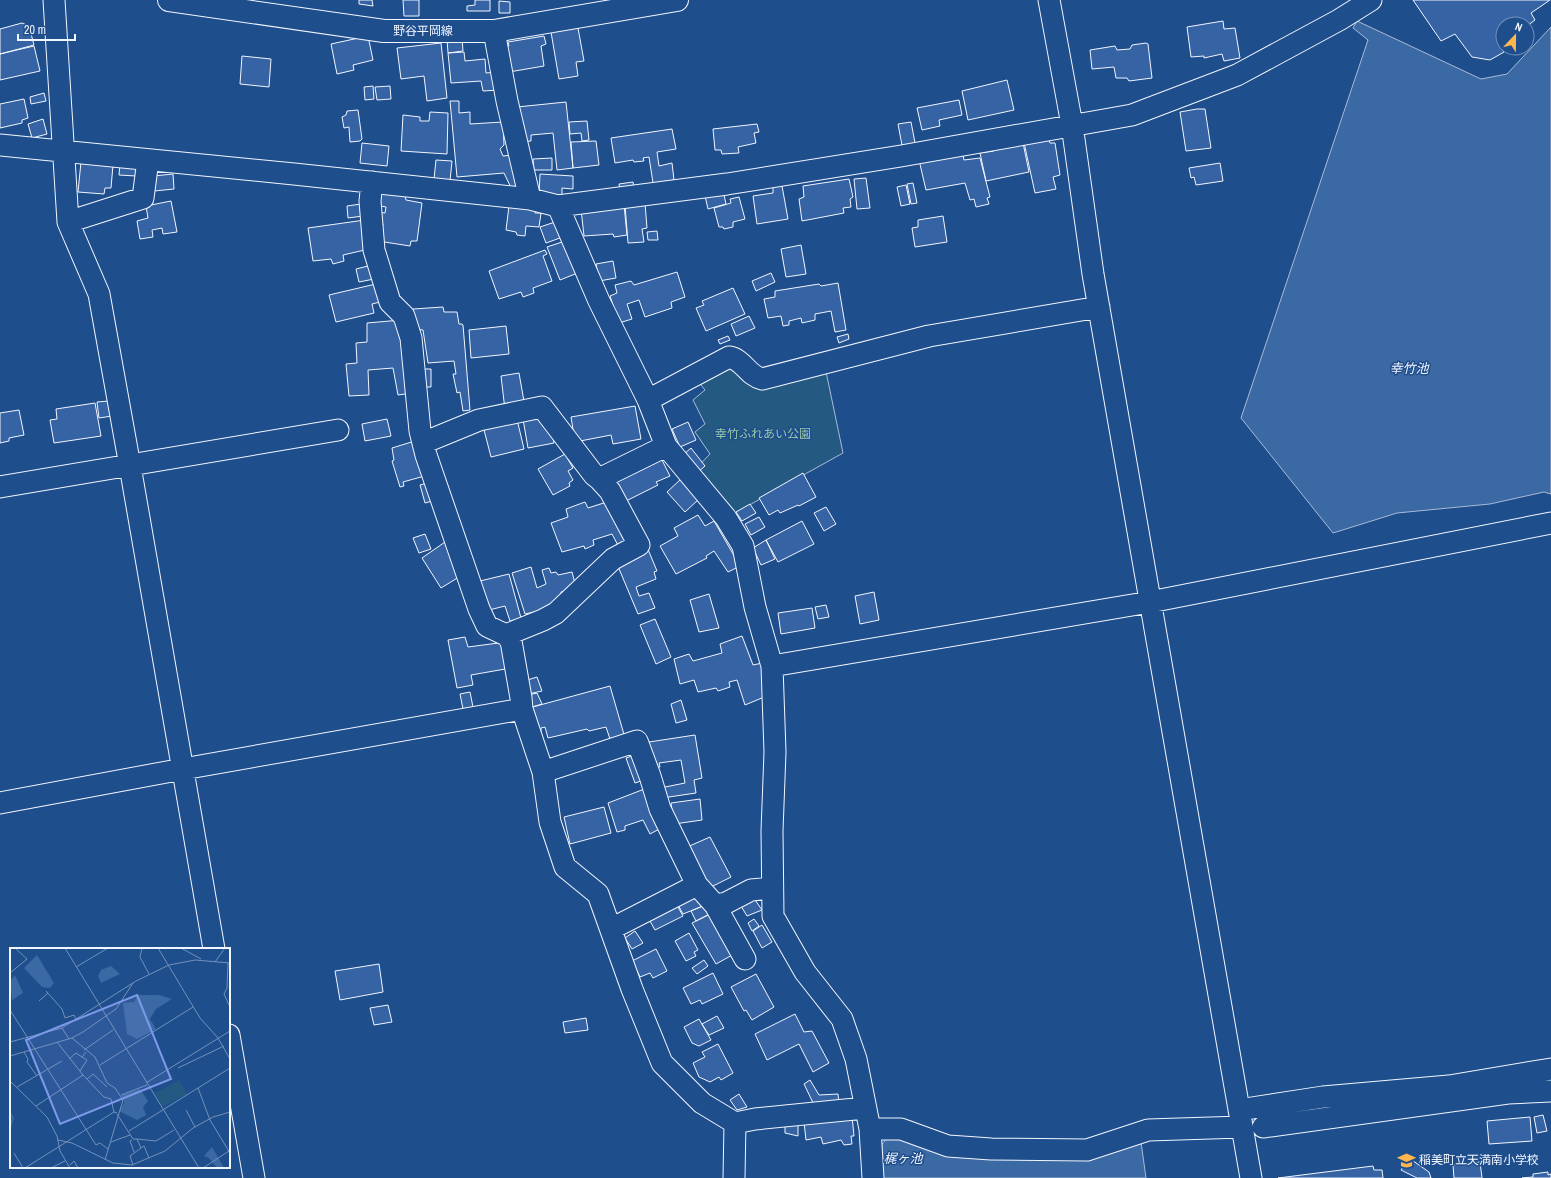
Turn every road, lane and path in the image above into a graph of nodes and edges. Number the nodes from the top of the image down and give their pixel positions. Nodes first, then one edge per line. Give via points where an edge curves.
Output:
1 (54, 0) edge
2 (169, 0) edge
3 (677, 0) edge
4 (1049, 0) edge
5 (1372, 0) edge
6 (494, 31) junction
7 (1072, 125) junction
8 (0, 145) edge
9 (63, 151) junction
10 (148, 160) junction
11 (372, 182) junction
12 (530, 199) junction
13 (558, 206) junction
14 (68, 222) junction
15 (1099, 306) junction
16 (648, 400) junction
17 (338, 430) dead end
18 (423, 443) junction
19 (666, 446) junction
20 (130, 466) junction
21 (599, 479) junction
22 (0, 487) edge
23 (1551, 524) edge
24 (1150, 602) junction
25 (506, 634) junction
26 (772, 666) junction
27 (522, 709) junction
28 (182, 769) junction
29 (543, 772) junction
30 (0, 803) edge
31 (697, 885) junction
32 (772, 888) junction
33 (715, 905) junction
34 (610, 929) junction
35 (214, 948) edge
36 (745, 959) dead end
37 (230, 1041) edge
38 (1551, 1069) edge
39 (1551, 1091) edge
40 (865, 1108) junction
41 (1240, 1119) junction
42 (735, 1123) junction
43 (1263, 1127) dead end
44 (870, 1129) junction
45 (254, 1178) edge
46 (734, 1178) edge
47 (873, 1178) edge
48 (1251, 1178) edge

1 - 9 street
2 - 6 main road, 野谷平岡線 via 384,31
3 - 6 main road, 野谷平岡線
4 - 7 street
5 - 7 street via 1236,75 1132,115
6 - 12 street
7 - 13 street via 726,184
7 - 15 street
8 - 9 street
9 - 10 street
9 - 14 street
10 - 11 street
10 - 14 street via 143,198
11 - 12 street
11 - 18 street via 370,201 374,250 390,302 404,316 410,338
12 - 13 street
13 - 16 street via 599,301
14 - 20 street via 99,294
15 - 16 street via 929,336 762,379 756,378 736,358 729,357
15 - 24 street
16 - 19 street
17 - 20 street
18 - 21 street via 479,420 542,407
18 - 25 street via 479,609 487,626
19 - 21 street
19 - 26 street via 726,518 743,546
20 - 22 street
20 - 28 street
21 - 25 street via 610,491 639,545 613,560 556,613
23 - 24 street
24 - 26 street
24 - 41 street
25 - 27 street via 511,641
26 - 32 street
27 - 28 street
27 - 29 street
28 - 30 street
28 - 35 street
29 - 31 street via 637,741 660,809
29 - 34 street via 550,822 565,867 598,894
31 - 33 street
31 - 34 street
32 - 33 street via 751,890 726,903
32 - 40 street via 773,916 805,972 842,1019 856,1059
33 - 36 street
34 - 42 street via 662,1063 702,1103
37 - 45 street
38 - 41 street via 1449,1086 1323,1097
39 - 43 street via 1508,1093
40 - 42 street
40 - 44 street
41 - 44 street via 1148,1130 1087,1150 948,1146 901,1129
41 - 48 street
42 - 46 street
44 - 47 street

